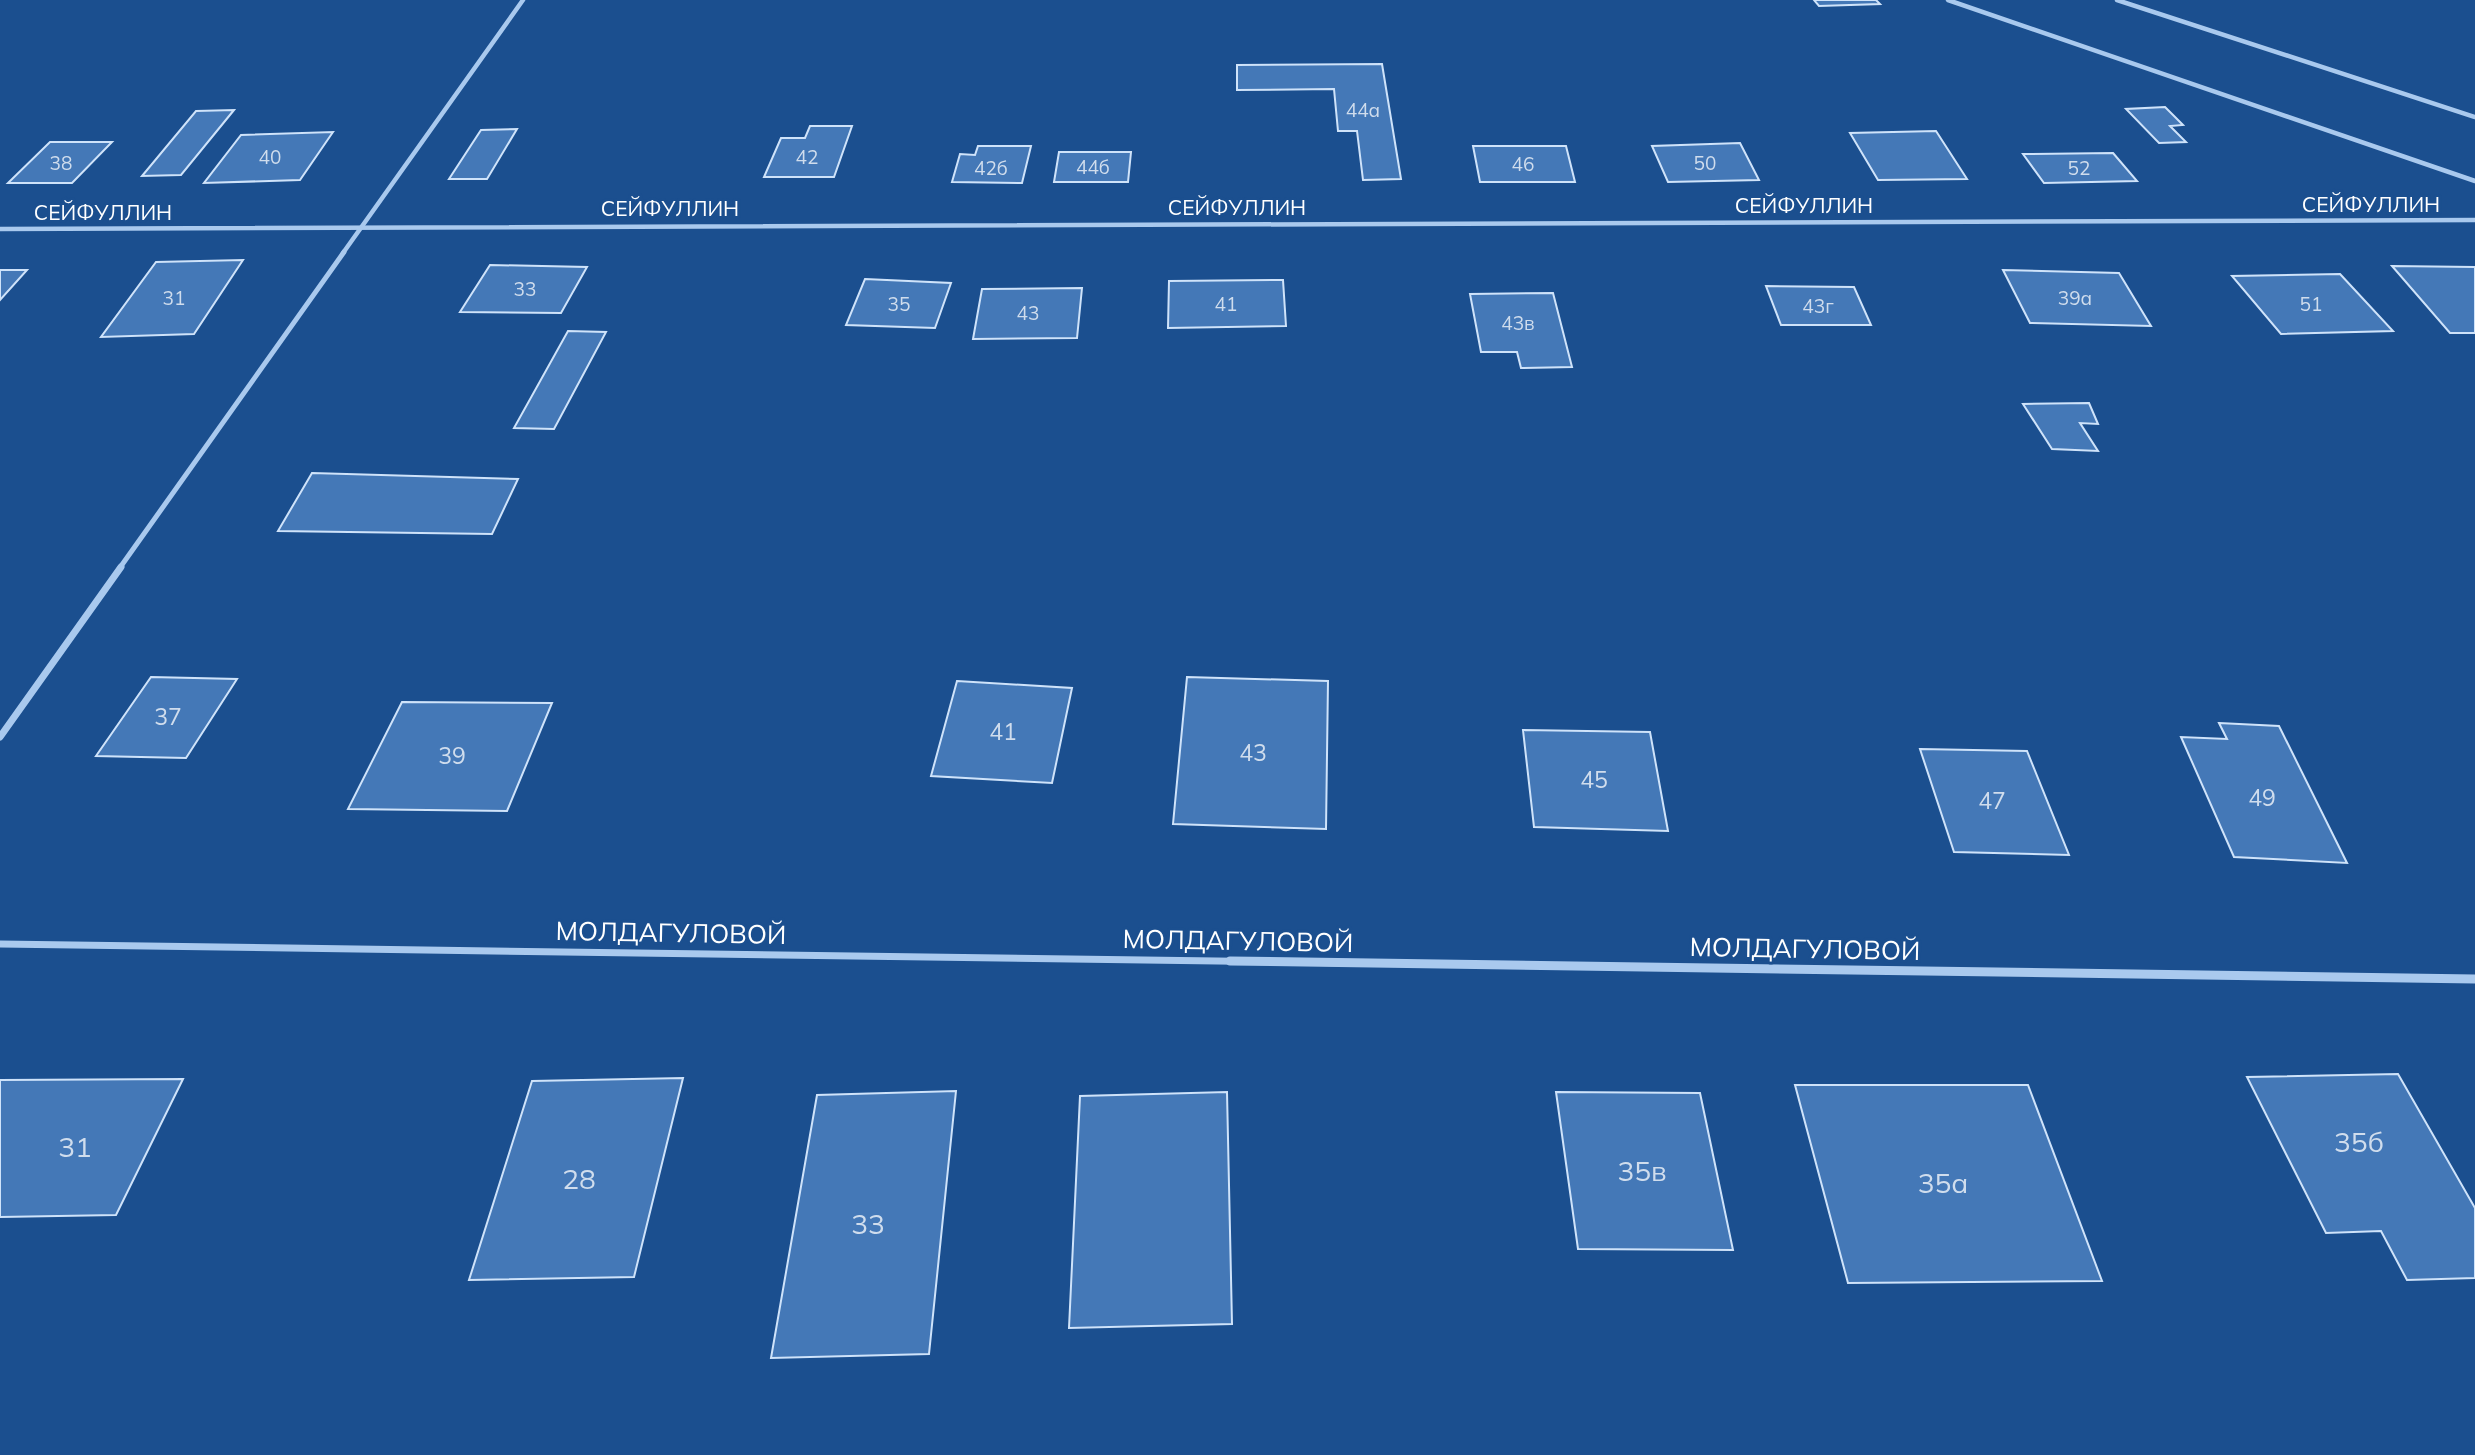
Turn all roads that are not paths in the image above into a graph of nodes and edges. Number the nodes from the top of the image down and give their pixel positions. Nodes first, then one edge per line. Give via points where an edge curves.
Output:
1 (523, 0) edge
2 (1948, 0) edge
3 (2117, 0) edge
4 (2475, 117) edge
5 (2475, 181) edge
6 (2475, 220) edge
7 (363, 226) junction
8 (0, 229) edge
9 (0, 737) edge
10 (0, 944) edge
11 (2475, 979) edge

1 - 7 street
2 - 5 street
3 - 4 street
6 - 7 street, СЕЙФУЛЛИН
7 - 8 street, СЕЙФУЛЛИН
7 - 9 street
10 - 11 street, МОЛДАГУЛОВОЙ

